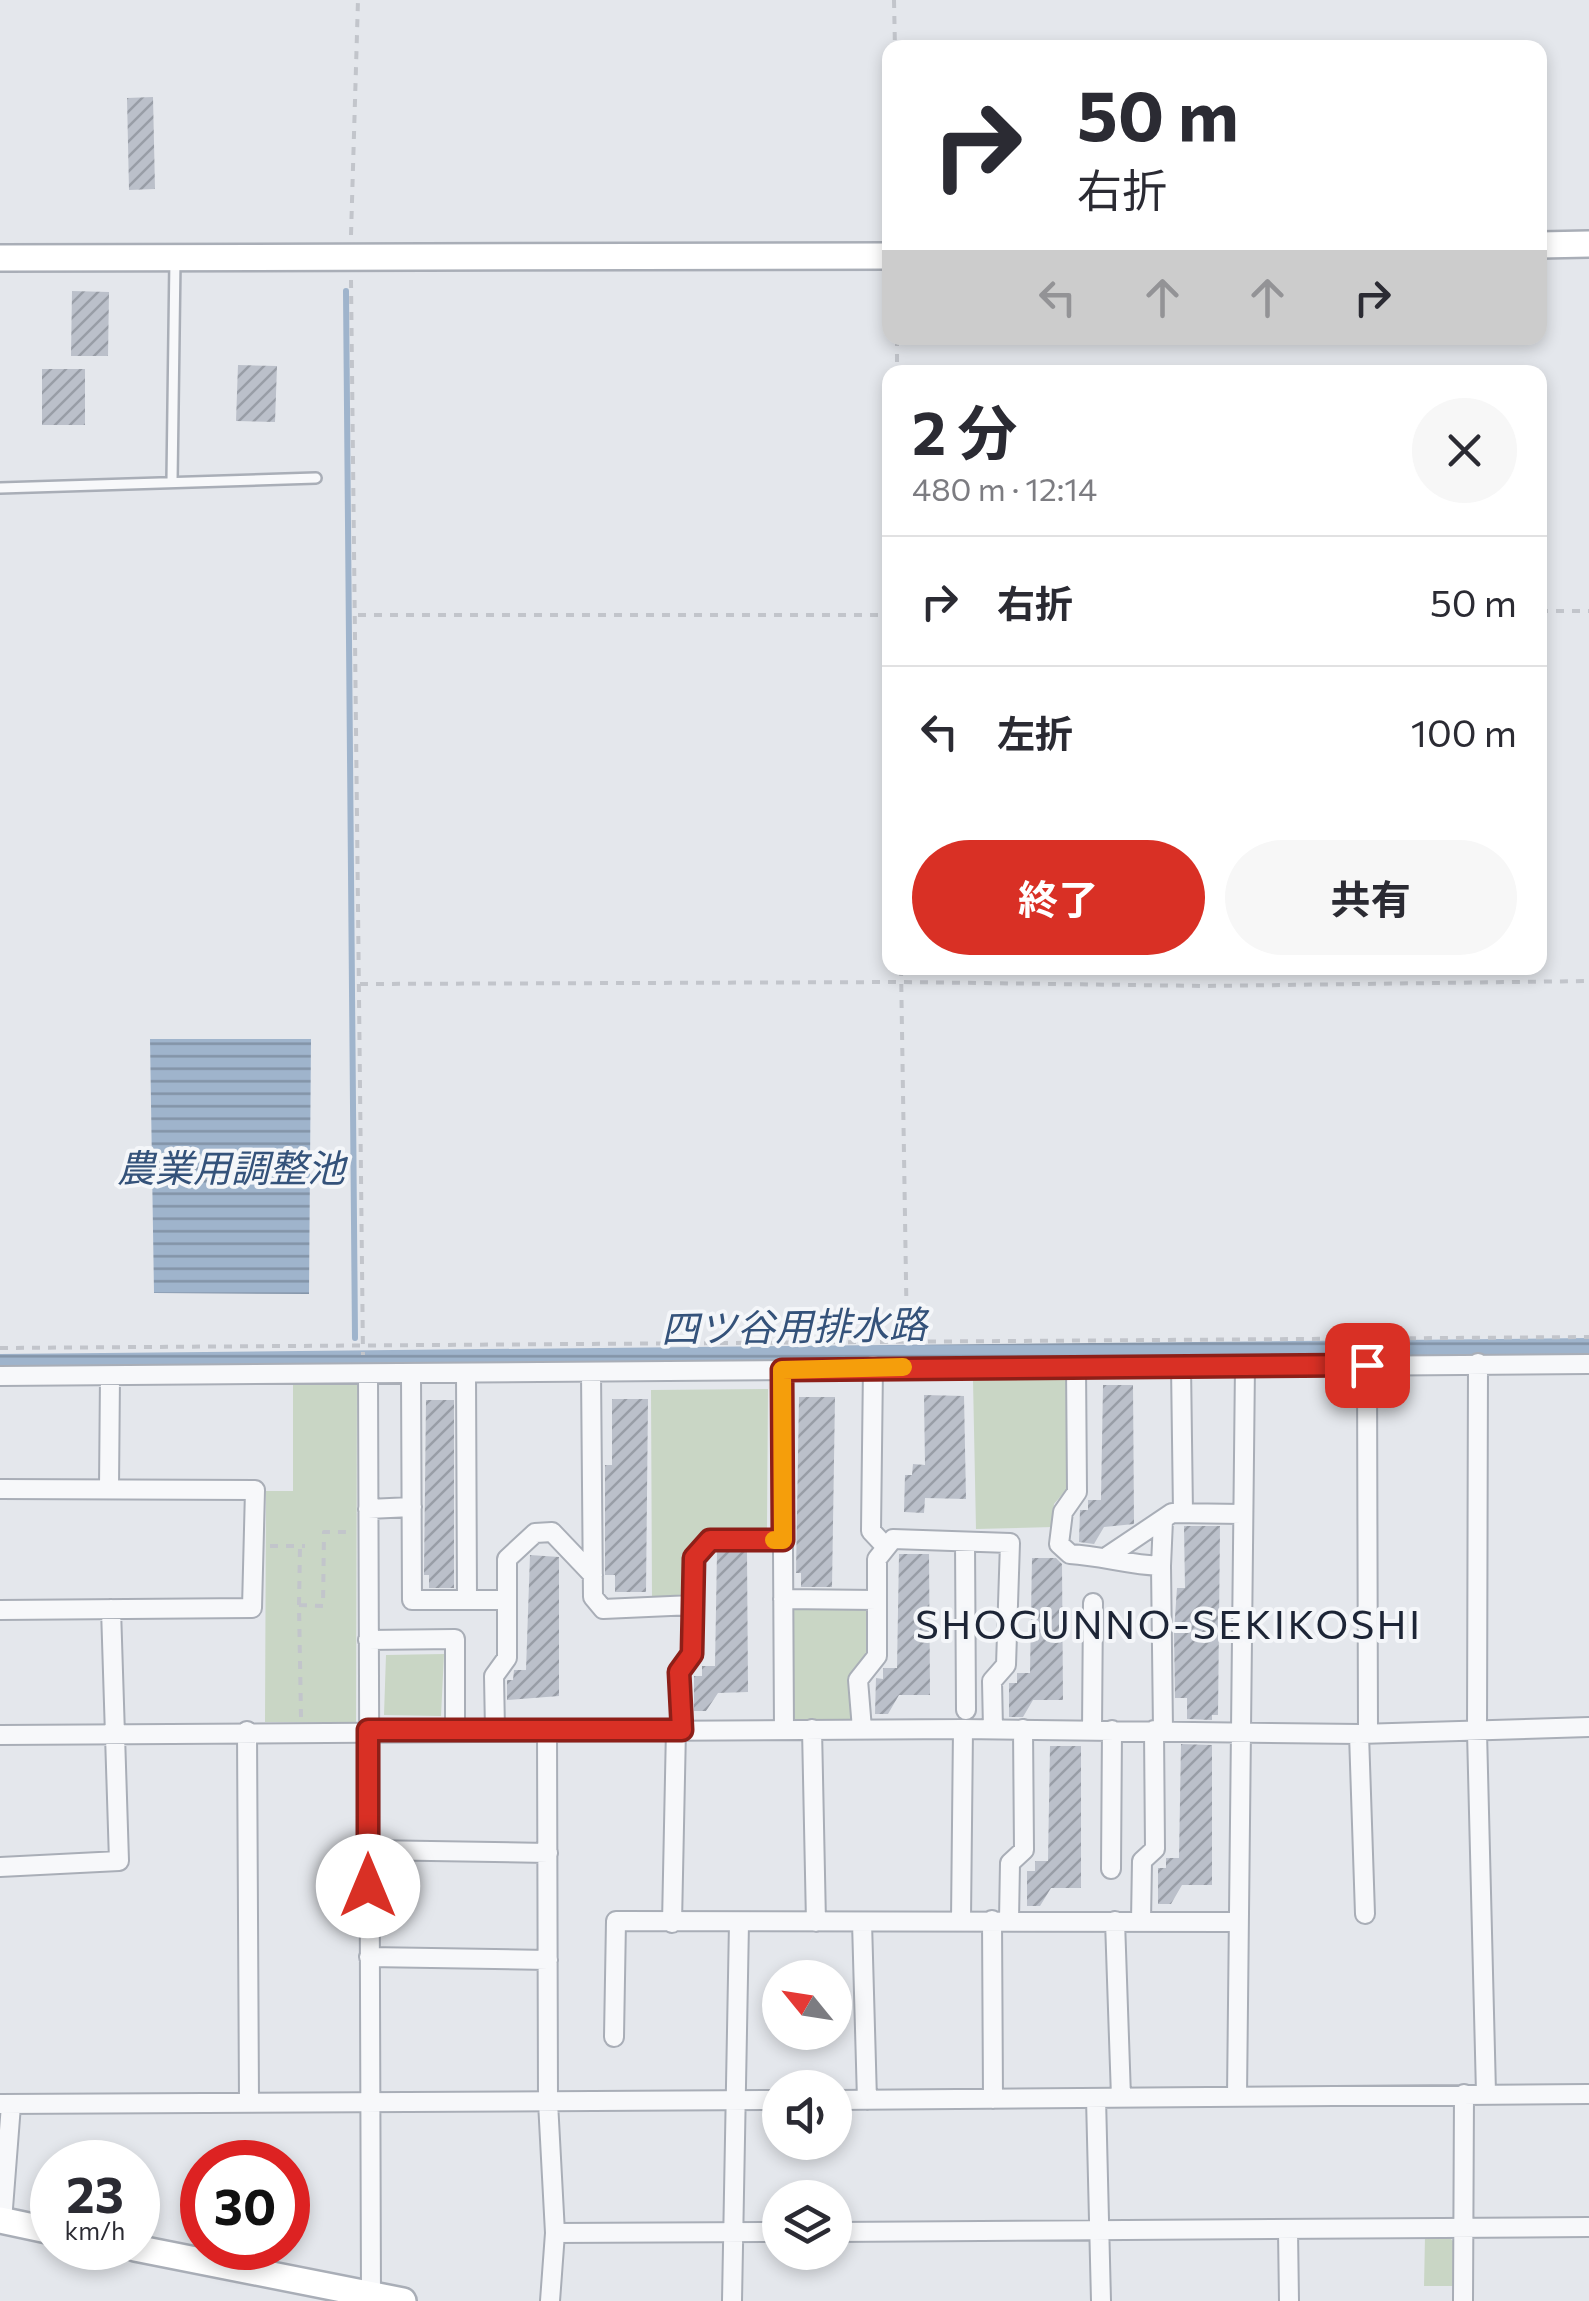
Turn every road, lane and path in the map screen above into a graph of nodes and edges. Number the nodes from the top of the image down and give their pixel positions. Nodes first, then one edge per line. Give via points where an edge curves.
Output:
1 (358, 0) edge
2 (894, 0) edge
3 (894, 40) edge
4 (1589, 244) edge
5 (1547, 245) edge
6 (351, 255) junction
7 (882, 256) edge
8 (175, 257) junction
9 (0, 258) edge
10 (316, 478) dead end
11 (172, 481) junction
12 (0, 488) edge
13 (1547, 611) edge
14 (1589, 611) edge
15 (358, 615) junction
16 (882, 616) edge
17 (902, 975) edge
18 (1589, 980) edge
19 (902, 982) junction
20 (360, 984) junction
21 (1589, 1336) edge
22 (908, 1342) junction
23 (363, 1346) junction
24 (0, 1348) edge
25 (1478, 1364) junction
26 (1589, 1364) edge
27 (1245, 1365) junction
28 (1367, 1365) junction
29 (1076, 1366) junction
30 (1181, 1366) junction
31 (873, 1367) junction
32 (782, 1370) junction
33 (591, 1372) junction
34 (466, 1373) junction
35 (368, 1374) junction
36 (412, 1374) junction
37 (0, 1376) edge
38 (110, 1376) junction
39 (108, 1487) junction
40 (0, 1488) edge
41 (412, 1507) junction
42 (368, 1509) junction
43 (1183, 1514) junction
44 (1242, 1514) junction
45 (1163, 1520) junction
46 (368, 1531) junction
47 (783, 1540) junction
48 (966, 1542) junction
49 (254, 1546) junction
50 (886, 1548) junction
51 (1108, 1556) junction
52 (1160, 1566) junction
53 (592, 1575) junction
54 (783, 1599) junction
55 (467, 1600) junction
56 (507, 1600) junction
57 (877, 1600) junction
58 (1094, 1603) dead end
59 (693, 1605) junction
60 (299, 1606) junction
61 (111, 1609) junction
62 (0, 1610) edge
63 (368, 1640) junction
64 (966, 1710) dead end
65 (301, 1722) dead end
66 (1589, 1727) edge
67 (679, 1729) junction
68 (812, 1729) junction
69 (963, 1729) junction
70 (993, 1729) junction
71 (368, 1730) junction
72 (455, 1730) junction
73 (496, 1730) junction
74 (547, 1730) junction
75 (784, 1730) junction
76 (862, 1730) junction
77 (1022, 1730) junction
78 (1092, 1730) junction
79 (1112, 1730) junction
80 (1158, 1730) junction
81 (247, 1732) junction
82 (1242, 1732) junction
83 (1478, 1732) junction
84 (113, 1734) junction
85 (1363, 1734) junction
86 (0, 1735) edge
87 (368, 1850) junction
88 (548, 1853) junction
89 (0, 1867) edge
90 (1112, 1869) dead end
91 (1365, 1914) dead end
92 (961, 1920) junction
93 (1000, 1920) junction
94 (1116, 1921) junction
95 (1142, 1921) junction
96 (816, 1922) junction
97 (862, 1922) junction
98 (1238, 1922) junction
99 (672, 1923) junction
100 (738, 1923) junction
101 (369, 1957) junction
102 (548, 1960) junction
103 (614, 2037) dead end
104 (1464, 2094) junction
105 (1486, 2094) junction
106 (1589, 2094) edge
107 (1237, 2096) junction
108 (1121, 2097) junction
109 (1096, 2098) junction
110 (993, 2099) junction
111 (738, 2100) junction
112 (762, 2100) edge
113 (852, 2100) edge
114 (867, 2100) junction
115 (368, 2101) junction
116 (249, 2102) junction
117 (548, 2102) junction
118 (5, 2104) edge
119 (1, 2220) edge
120 (30, 2226) edge
121 (1589, 2227) edge
122 (1102, 2229) junction
123 (732, 2231) junction
124 (1288, 2231) junction
125 (1463, 2231) junction
126 (762, 2232) edge
127 (852, 2232) edge
128 (554, 2233) junction
129 (160, 2253) edge
130 (371, 2298) edge
131 (403, 2301) edge
132 (550, 2301) edge
133 (732, 2301) edge
134 (1101, 2301) edge
135 (1289, 2301) edge
136 (1464, 2301) edge

1 - 6 path
2 - 3 path
4 - 5 street
6 - 7 street
6 - 8 street
6 - 15 path
8 - 9 street
8 - 11 lane
10 - 11 lane
11 - 12 lane
13 - 14 path
15 - 16 path
15 - 20 path
17 - 19 path
18 - 19 path
19 - 20 path
19 - 22 path
20 - 23 path
21 - 22 path
22 - 23 path
23 - 24 path
25 - 26 street
25 - 28 street
25 - 83 street
27 - 28 street
27 - 30 street
27 - 44 street
28 - 85 street
29 - 30 street
29 - 31 street
29 - 51 street via 1077,1492 1063,1512 1059,1544 1070,1554
30 - 43 street
31 - 32 street
31 - 50 street via 871,1531
32 - 33 street
32 - 47 street
33 - 34 street
33 - 53 street
34 - 36 street
34 - 55 street
35 - 36 street
35 - 38 street
35 - 42 street
36 - 41 street
37 - 38 street
38 - 39 street
39 - 40 street
39 - 49 street via 255,1490
41 - 42 street
41 - 55 street via 412,1600
42 - 46 street
43 - 44 street
43 - 45 street
44 - 82 street
45 - 51 street
45 - 52 street
46 - 60 path via 324,1532 323,1606
46 - 63 street
47 - 54 street
47 - 59 street via 710,1540 694,1558
48 - 50 street via 893,1539
48 - 64 street
48 - 70 street via 1010,1543 1006,1665 992,1681
49 - 60 path via 303,1546
49 - 61 street via 252,1608
50 - 57 street via 877,1559
51 - 52 street via 1126,1565
52 - 80 street
53 - 56 street via 552,1532 535,1533 508,1559
53 - 59 street via 593,1598 604,1610
54 - 57 street
54 - 75 street
55 - 56 street
56 - 73 street via 508,1658 494,1676
57 - 76 street via 877,1656 858,1680
58 - 78 street
59 - 67 street via 692,1654 679,1672
60 - 65 path
61 - 62 street
61 - 84 street
63 - 71 street
63 - 72 street via 455,1639
66 - 83 street
67 - 74 street
67 - 75 street
67 - 99 street
68 - 75 street
68 - 76 street
68 - 96 street
69 - 70 street
69 - 76 street
69 - 92 street
70 - 77 street
71 - 72 street
71 - 81 street
71 - 87 street
72 - 73 street
73 - 74 street
74 - 88 street
77 - 78 street
77 - 93 street via 1024,1850 1010,1863
78 - 79 street
79 - 80 street
79 - 90 street
80 - 82 street
80 - 95 street via 1155,1849 1142,1861
81 - 84 street
81 - 116 street
82 - 85 street
82 - 98 street
83 - 85 street
83 - 105 street
84 - 86 street
84 - 89 street via 119,1862
85 - 91 street
87 - 88 street
87 - 101 street
88 - 102 street
92 - 93 street
92 - 97 street
93 - 94 street
93 - 110 street
94 - 95 street
94 - 108 street
95 - 98 street
96 - 97 street
96 - 100 street
97 - 114 street
98 - 107 street
99 - 100 street
99 - 103 street via 616,1921
100 - 111 street
101 - 102 street
101 - 115 street
102 - 117 street
104 - 105 street
104 - 107 street
104 - 125 street
105 - 106 street
107 - 108 street
108 - 109 street
109 - 110 street
109 - 122 street
110 - 114 street
111 - 112 street
111 - 117 street
111 - 123 street
113 - 114 street
115 - 116 street
115 - 117 street
115 - 130 street
116 - 118 street
117 - 128 street
118 - 119 street
119 - 120 street
121 - 125 street
122 - 124 street
122 - 127 street
122 - 134 street
123 - 126 street
123 - 128 street
123 - 133 street
124 - 125 street
124 - 135 street
125 - 136 street
128 - 132 street
129 - 130 street
130 - 131 street

